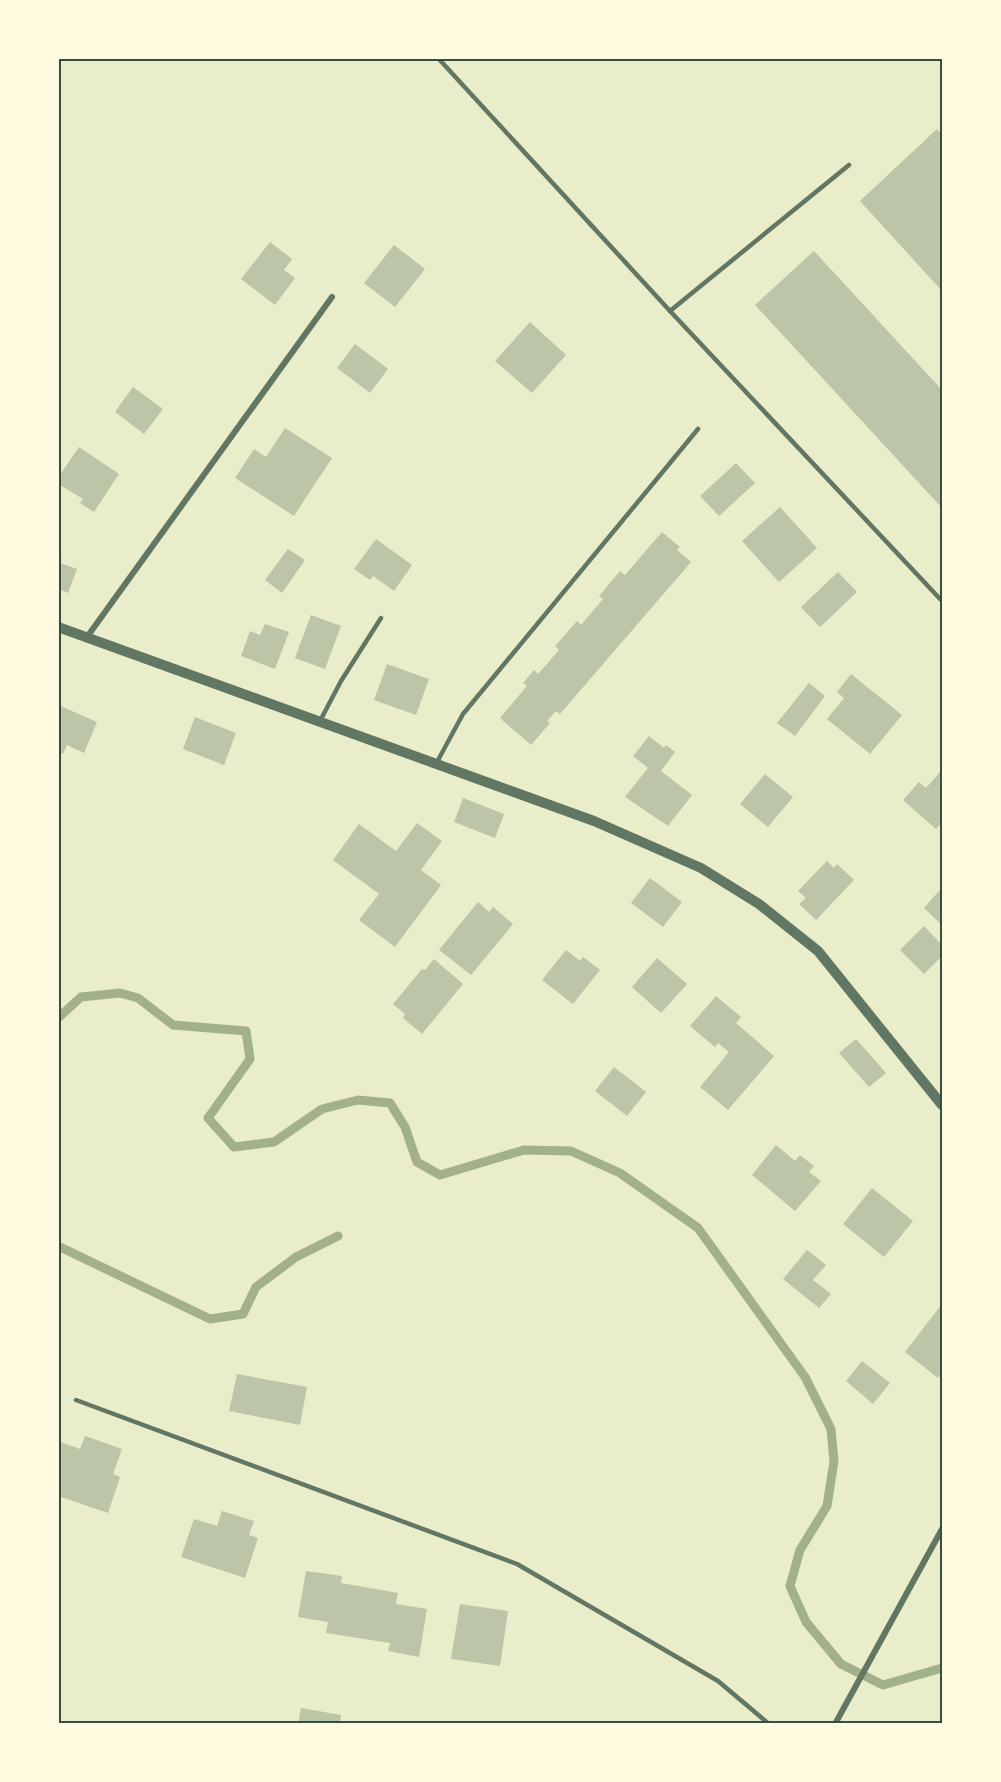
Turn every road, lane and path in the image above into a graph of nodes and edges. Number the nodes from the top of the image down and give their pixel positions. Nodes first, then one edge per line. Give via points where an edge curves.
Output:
1 (438, 58) edge
2 (849, 165) dead end
3 (332, 297) dead end
4 (669, 311) junction
5 (698, 429) dead end
6 (942, 601) edge
7 (381, 618) dead end
8 (58, 627) edge
9 (87, 637) junction
10 (319, 723) junction
11 (435, 765) junction
12 (942, 1105) edge
13 (76, 1400) dead end
14 (942, 1529) edge
15 (769, 1724) edge
16 (835, 1724) edge

1 - 4 lane
2 - 4 lane
3 - 9 street
4 - 6 lane
5 - 11 lane via 463,714
7 - 10 lane
8 - 9 street
9 - 10 street
10 - 11 street
11 - 12 street via 654,845 759,904 818,951
13 - 15 lane via 517,1564 718,1681
14 - 16 street

